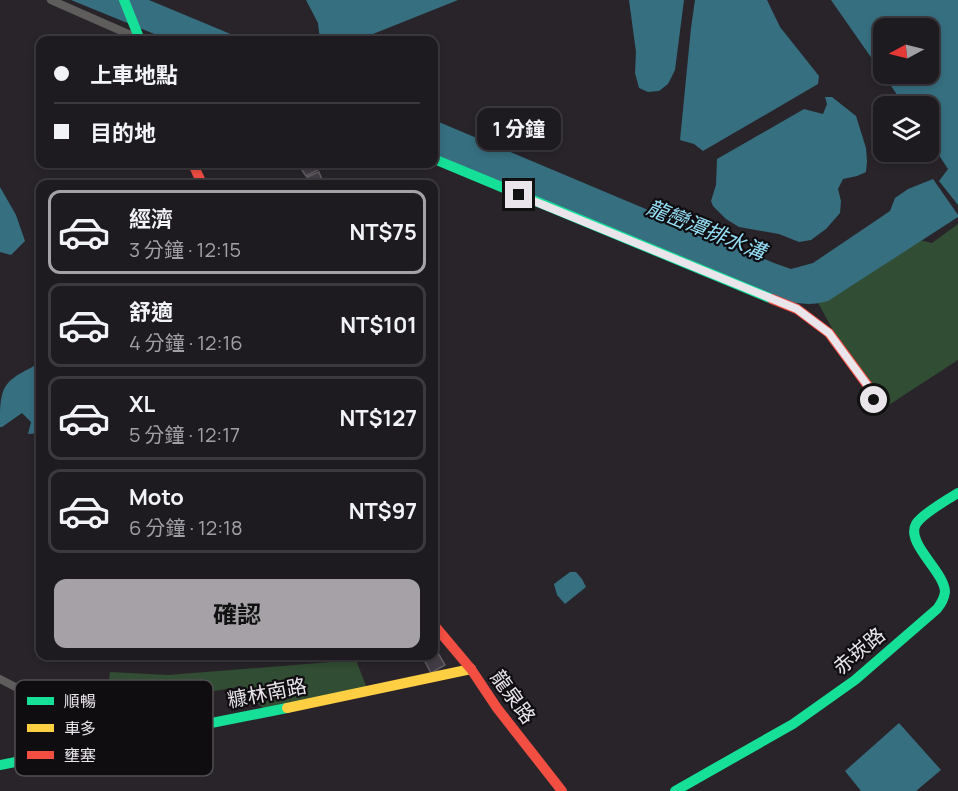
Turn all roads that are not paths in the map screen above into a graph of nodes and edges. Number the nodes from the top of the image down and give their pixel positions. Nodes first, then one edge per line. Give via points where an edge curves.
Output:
1 (51, 0) edge
2 (124, 0) edge
3 (131, 36) edge
4 (138, 36) edge
5 (438, 161) edge
6 (874, 400) dead end
7 (958, 494) edge
8 (438, 630) edge
9 (471, 669) junction
10 (0, 679) edge
11 (15, 687) edge
12 (213, 722) edge
13 (15, 762) edge
14 (0, 765) edge
15 (562, 791) edge
16 (675, 791) edge

1 - 3 street
2 - 4 street
5 - 6 street via 797,309 829,333
7 - 16 street, 赤崁路 via 931,510 916,524 914,533 944,585 944,599 937,609 855,680 793,724
8 - 9 street, 龍泉路
9 - 12 street, 糠林南路
9 - 15 street, 龍泉路
10 - 11 street
13 - 14 street, 糠林南路

